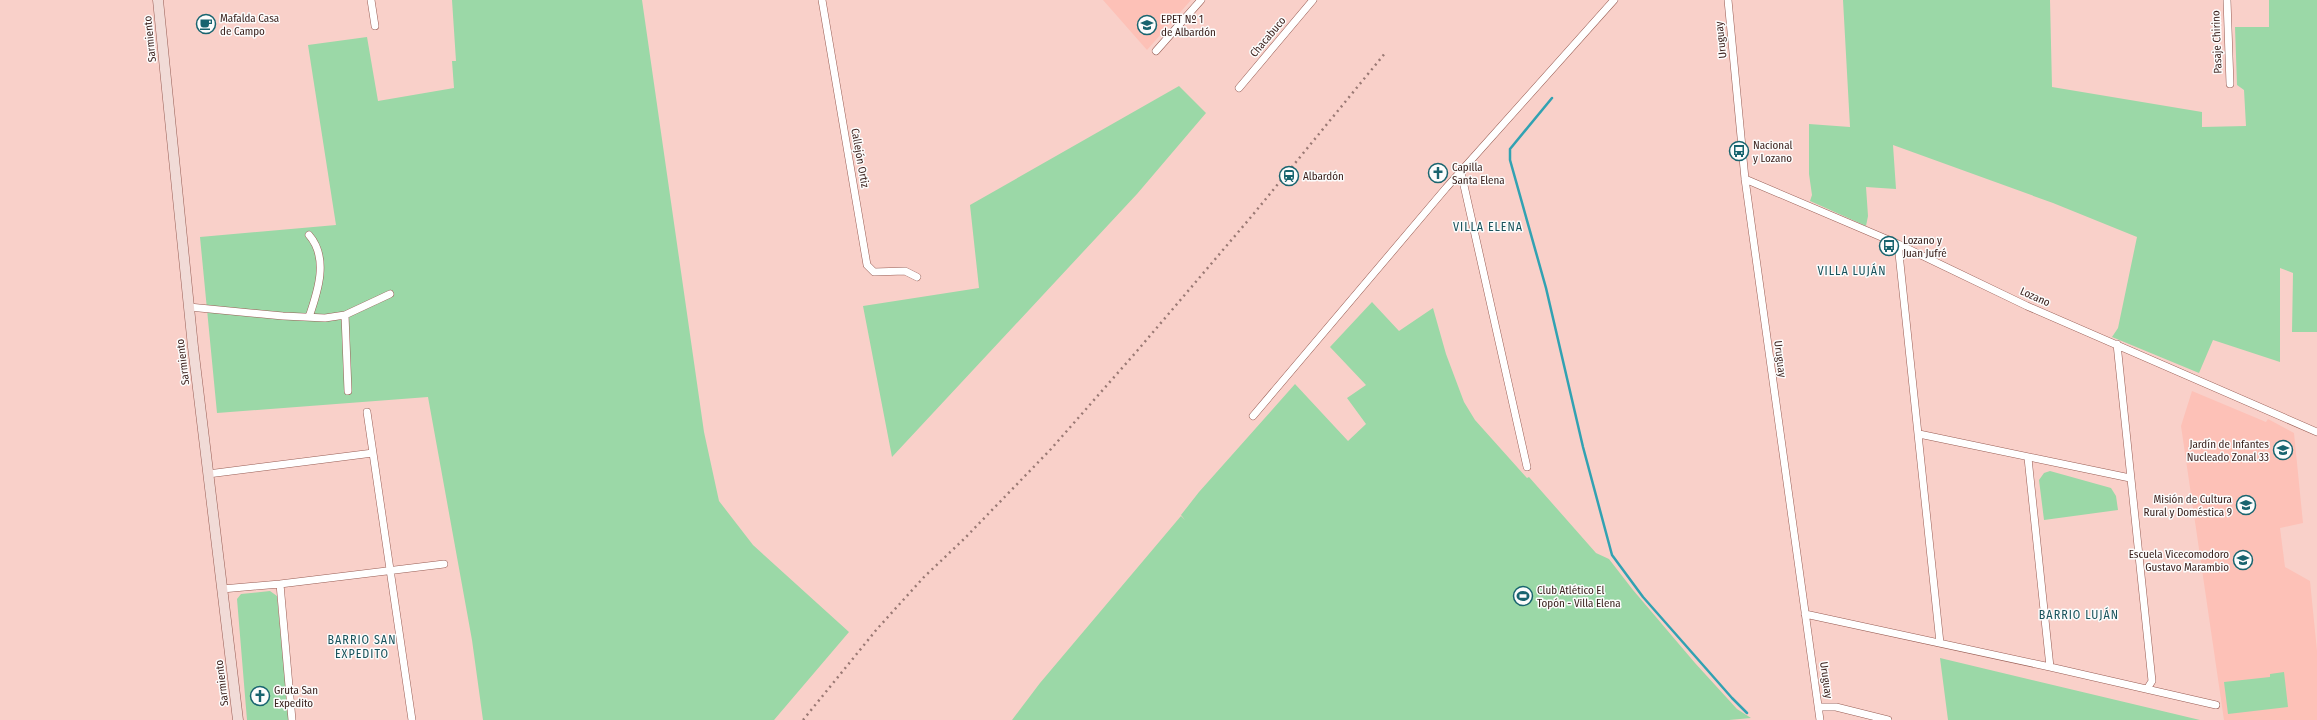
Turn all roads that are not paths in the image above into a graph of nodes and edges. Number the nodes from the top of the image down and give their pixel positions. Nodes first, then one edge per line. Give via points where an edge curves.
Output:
1 (158, 0) edge
2 (371, 0) edge
3 (822, 0) edge
4 (1201, 0) edge
5 (1313, 0) edge
6 (1614, 0) edge
7 (1728, 0) edge
8 (2227, 0) edge
9 (375, 26) dead end
10 (1156, 51) dead end
11 (2230, 84) dead end
12 (1240, 88) dead end
13 (1461, 172) junction
14 (1745, 179) junction
15 (309, 235) dead end
16 (1898, 244) junction
17 (917, 277) dead end
18 (390, 294) dead end
19 (189, 307) junction
20 (345, 315) junction
21 (309, 317) junction
22 (2116, 344) junction
23 (348, 391) dead end
24 (367, 412) dead end
25 (1253, 416) dead end
26 (2317, 432) edge
27 (1919, 434) junction
28 (373, 453) junction
29 (2028, 458) junction
30 (1527, 467) dead end
31 (208, 474) junction
32 (2130, 478) junction
33 (444, 564) dead end
34 (390, 571) junction
35 (280, 584) junction
36 (222, 589) junction
37 (1805, 614) junction
38 (1940, 643) junction
39 (2050, 667) junction
40 (2147, 689) junction
41 (2216, 705) dead end
42 (1819, 707) junction
43 (238, 720) edge
44 (292, 720) edge
45 (412, 720) edge
46 (1820, 720) edge
47 (1888, 720) edge

1 - 19 main road, Sarmiento
2 - 9 street
3 - 17 street, Callejón Ortiz via 867,265 874,272 905,271
4 - 10 street
5 - 12 street, Chacabuco
6 - 13 street
7 - 14 street, Uruguay
8 - 11 street, Pasaje Chirino
13 - 25 street
13 - 30 street
14 - 16 street, Lozano
14 - 37 street, Uruguay
15 - 21 street via 316,244 320,268 318,293
16 - 22 street, Lozano via 2027,306
16 - 27 street
18 - 20 street
19 - 21 street
19 - 31 main road, Sarmiento
20 - 21 street
20 - 23 street
22 - 26 street, Lozano
22 - 32 street
24 - 28 street
27 - 29 street
27 - 38 street
28 - 31 street
28 - 34 street
29 - 32 street
29 - 39 street
31 - 36 main road, Sarmiento
32 - 40 street via 2152,681
33 - 34 street
34 - 35 street
34 - 45 street
35 - 36 street
35 - 44 street
36 - 43 main road, Sarmiento
37 - 38 street
37 - 42 street, Uruguay
38 - 39 street
39 - 40 street
40 - 41 street
42 - 46 street, Uruguay
42 - 47 street via 1836,707

